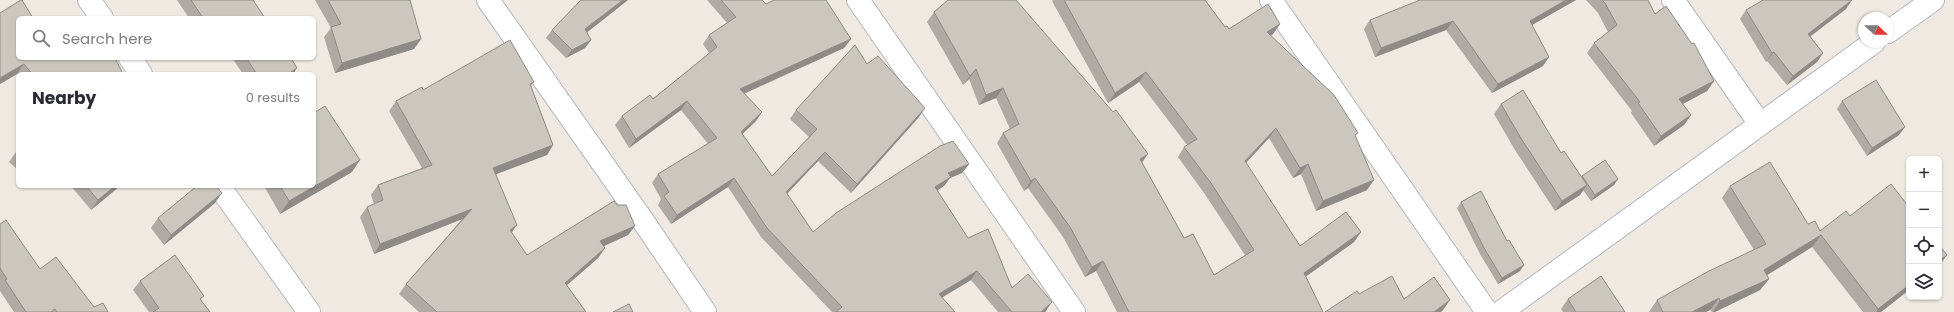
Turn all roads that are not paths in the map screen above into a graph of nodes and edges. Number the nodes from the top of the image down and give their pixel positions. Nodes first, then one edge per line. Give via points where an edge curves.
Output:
1 (89, 0) edge
2 (488, 0) edge
3 (858, 0) edge
4 (1271, 0) edge
5 (1673, 0) edge
6 (1933, 0) edge
7 (101, 16) edge
8 (1894, 28) edge
9 (1866, 48) edge
10 (131, 60) edge
11 (140, 72) edge
12 (1760, 124) junction
13 (220, 188) edge
14 (309, 312) edge
15 (705, 312) edge
16 (1074, 312) edge
17 (1487, 312) edge
18 (1501, 312) edge

1 - 7 street
2 - 15 street
3 - 16 street
4 - 17 street
5 - 12 street
6 - 8 street
9 - 12 street
10 - 11 street
12 - 18 street
13 - 14 street

